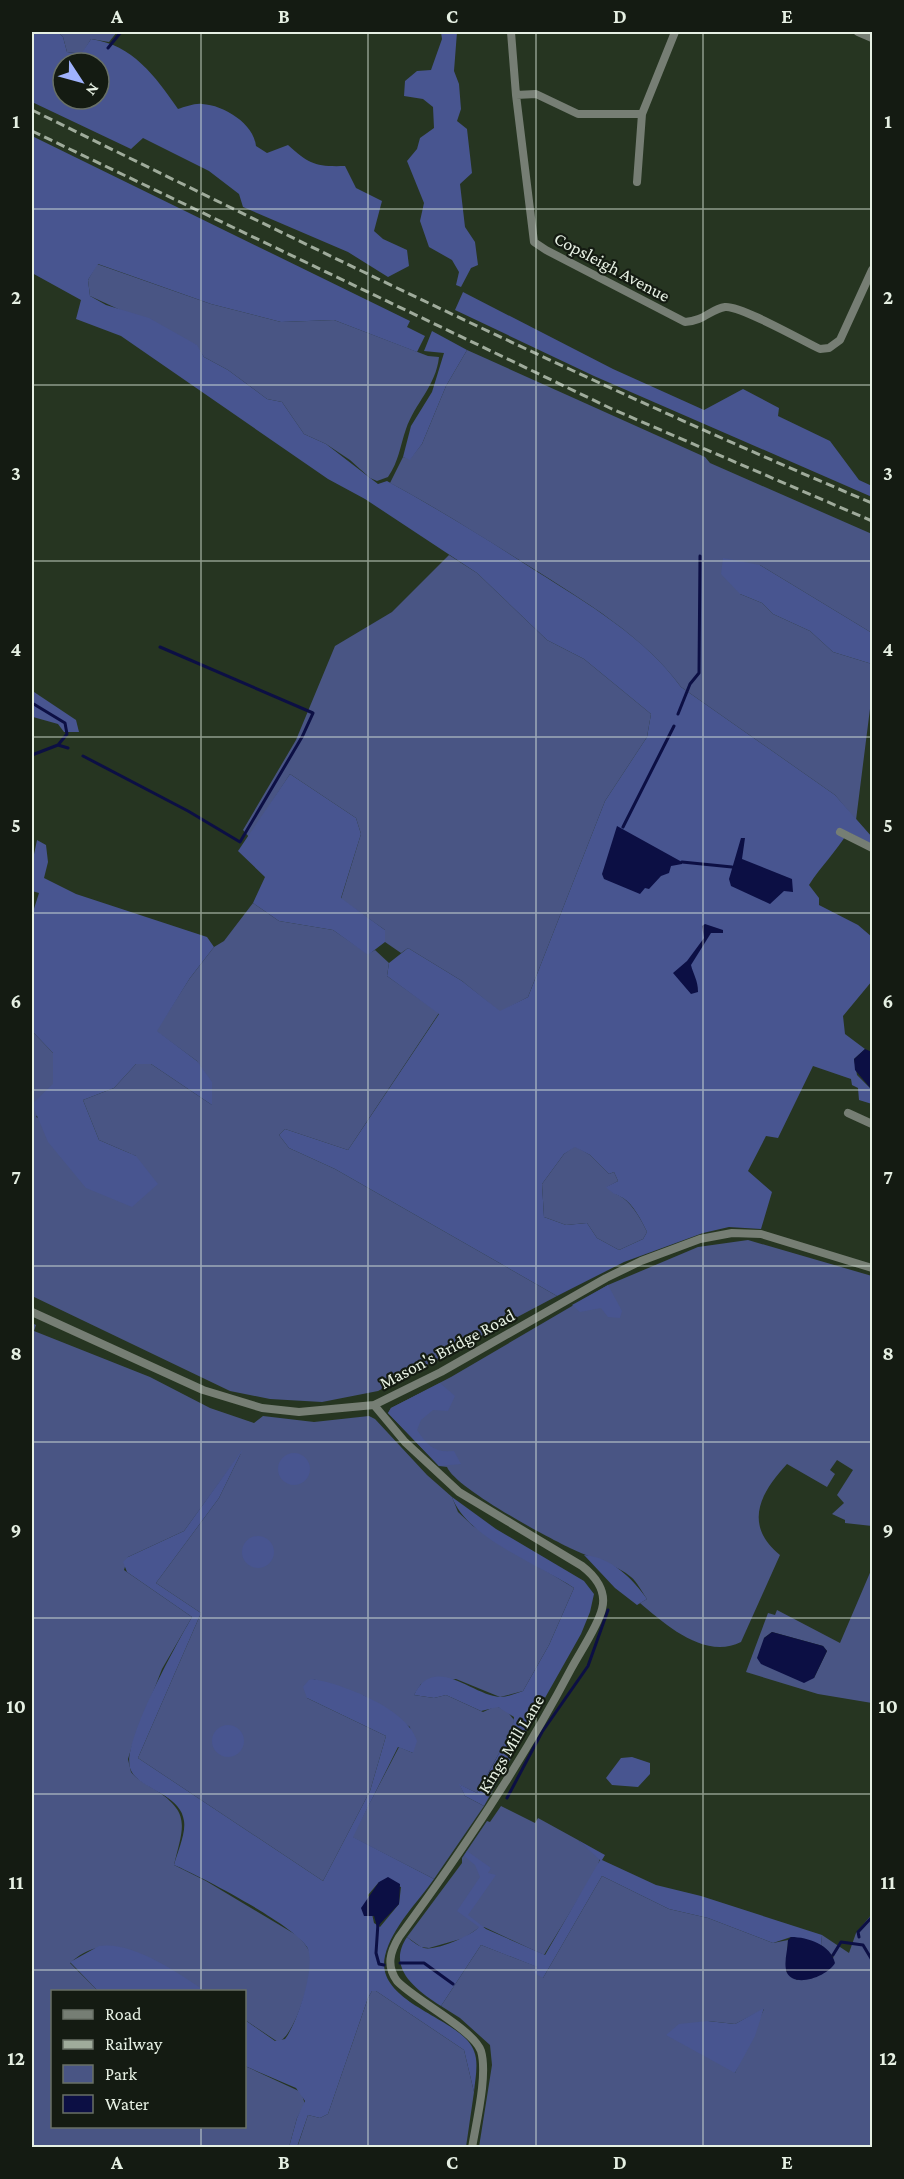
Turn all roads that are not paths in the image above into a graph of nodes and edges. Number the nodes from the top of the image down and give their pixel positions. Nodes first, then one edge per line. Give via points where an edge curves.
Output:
1 (511, 32) edge
2 (675, 32) edge
3 (858, 32) edge
4 (873, 38) edge
5 (516, 95) junction
6 (642, 114) junction
7 (638, 182) dead end
8 (873, 270) edge
9 (840, 832) dead end
10 (873, 848) edge
11 (848, 1113) dead end
12 (873, 1124) edge
13 (873, 1268) edge
14 (32, 1312) edge
15 (374, 1405) junction
16 (472, 2148) edge

1 - 5 street, Copsleigh Avenue
2 - 6 street
3 - 4 street
5 - 6 street via 536,94 578,114
5 - 8 street, Copsleigh Avenue via 534,242 685,322 698,321 724,307 739,310 820,349 830,348 840,340
6 - 7 street
9 - 10 street
11 - 12 street
13 - 15 street, Mason's Bridge Road via 761,1234 732,1233 700,1239 606,1278 441,1372
14 - 15 street, Mason's Bridge Road via 237,1402 299,1412
15 - 16 street, Kings Mill Lane via 405,1442 459,1492 596,1577 603,1608 551,1707 489,1809 391,1954 390,1968 397,1981 471,2037 481,2050 482,2078

